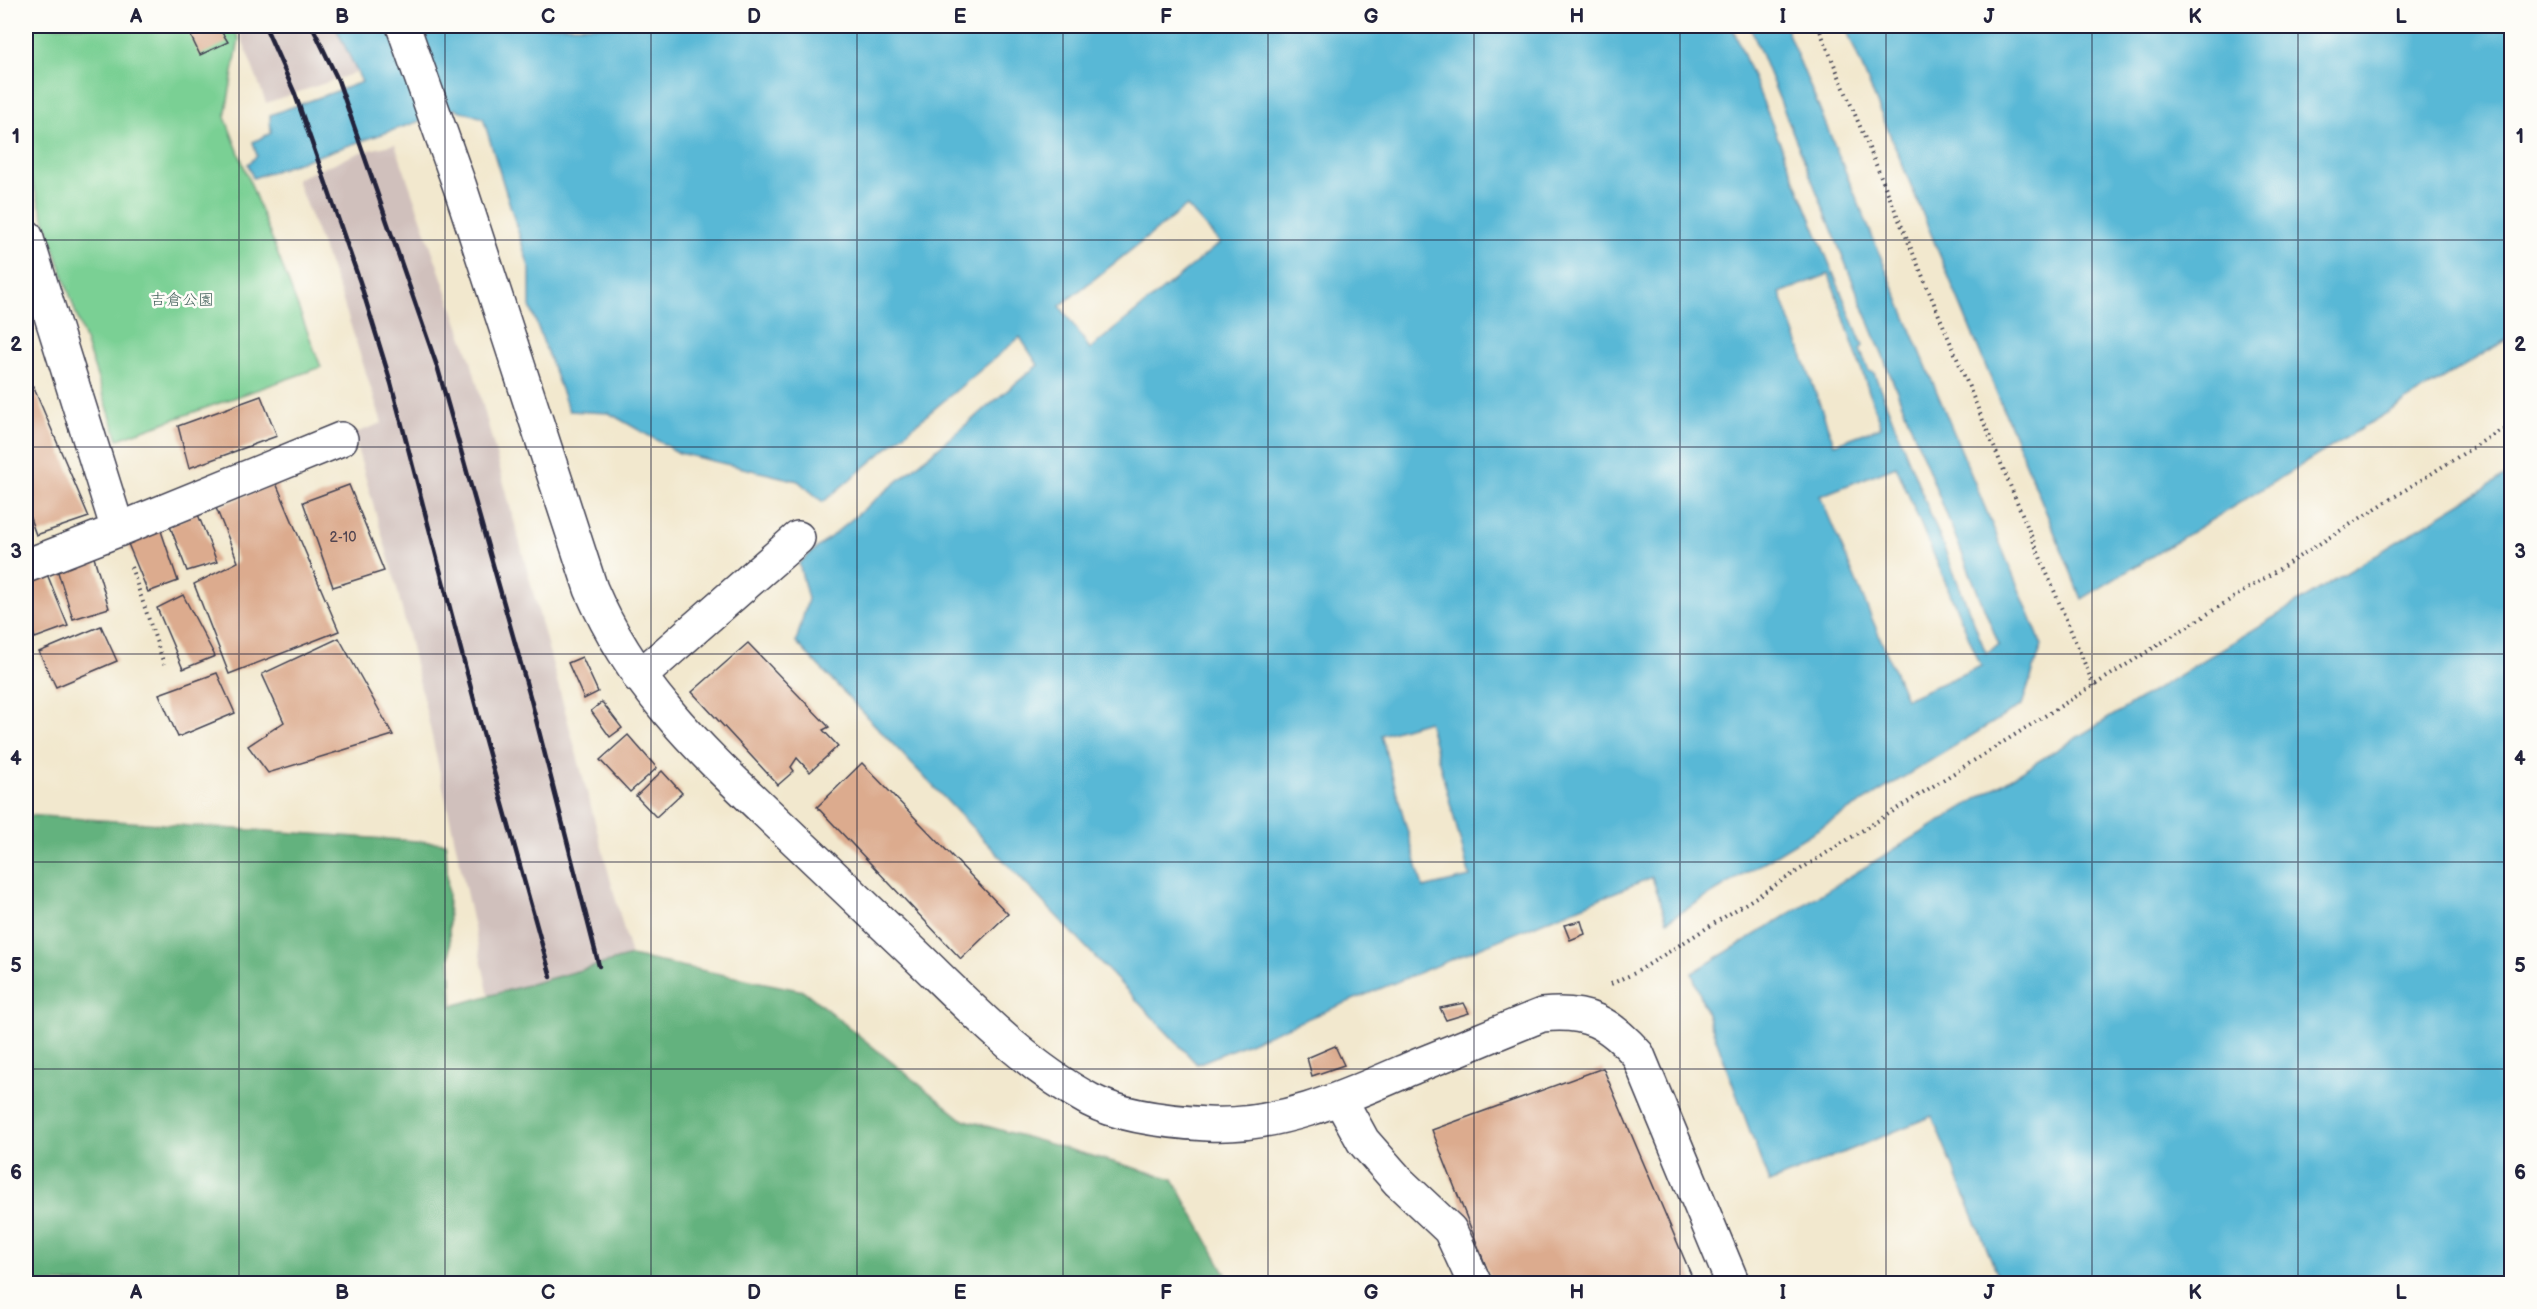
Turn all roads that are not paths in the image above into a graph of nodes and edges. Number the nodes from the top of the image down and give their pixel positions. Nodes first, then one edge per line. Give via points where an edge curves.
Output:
1 (404, 26) edge
2 (26, 236) edge
3 (341, 439) dead end
4 (118, 530) junction
5 (798, 538) dead end
6 (26, 566) edge
7 (639, 677) junction
8 (1340, 1099) junction
9 (1475, 1284) edge
10 (1733, 1284) edge

1 - 7 street via 591,590 606,626
2 - 4 street
3 - 4 street
4 - 6 street
5 - 7 street
7 - 8 street via 695,744 1010,1043 1058,1082 1095,1103 1134,1114 1211,1125 1264,1119
8 - 9 street via 1363,1142 1450,1230
8 - 10 street via 1542,1015 1576,1014 1603,1023 1638,1054

